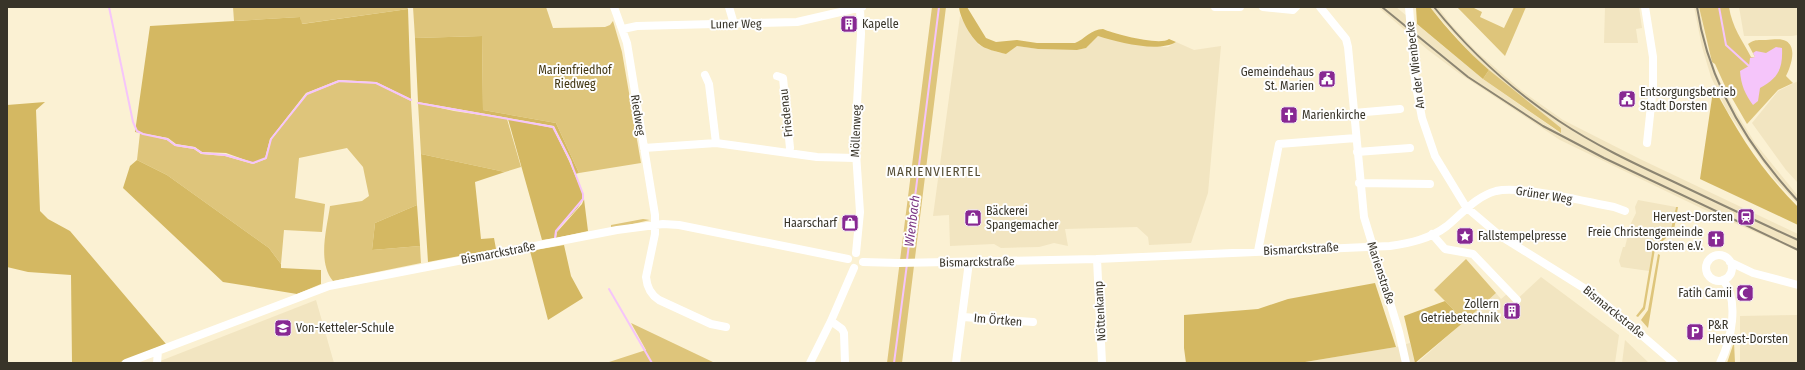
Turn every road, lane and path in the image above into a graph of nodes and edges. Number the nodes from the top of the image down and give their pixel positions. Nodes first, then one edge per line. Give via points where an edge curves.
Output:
1 (614, 7) edge
2 (730, 7) edge
3 (861, 7) edge
4 (1215, 7) edge
5 (1240, 7) edge
6 (1263, 7) edge
7 (1296, 7) edge
8 (1320, 7) edge
9 (1409, 7) edge
10 (1645, 7) edge
11 (849, 9) edge
12 (734, 24) junction
13 (623, 28) junction
14 (705, 75) dead end
15 (777, 76) dead end
16 (1400, 109) dead end
17 (1354, 113) junction
18 (1356, 138) junction
19 (716, 143) junction
20 (1647, 143) dead end
21 (644, 148) junction
22 (1410, 148) dead end
23 (1357, 152) junction
24 (789, 153) junction
25 (855, 158) junction
26 (1359, 183) junction
27 (1430, 184) dead end
28 (1466, 207) junction
29 (1625, 211) dead end
30 (655, 225) junction
31 (1432, 234) junction
32 (1373, 245) junction
33 (1258, 251) junction
34 (856, 253) junction
35 (848, 259) junction
36 (1097, 259) junction
37 (862, 262) junction
38 (969, 262) junction
39 (1730, 262) junction
40 (854, 268) junction
41 (1723, 280) junction
42 (1798, 284) edge
43 (1517, 300) dead end
44 (963, 316) junction
45 (831, 321) junction
46 (1033, 322) dead end
47 (726, 327) dead end
48 (158, 351) junction
49 (126, 363) edge
50 (157, 363) edge
51 (810, 363) edge
52 (845, 363) edge
53 (956, 363) edge
54 (1102, 363) edge
55 (1406, 363) edge
56 (1674, 363) edge
57 (1720, 363) edge

1 - 13 street, Riedweg
2 - 12 street
3 - 11 street, Luner Weg
3 - 25 street, Möllenweg
4 - 5 street
6 - 7 street via 1293,10
8 - 17 street, Marienstraße via 1346,38
9 - 28 street, An der Wienbecke via 1414,81 1422,118 1435,156
10 - 20 street via 1653,63
11 - 12 street, Luner Weg via 797,22
12 - 13 street, Luner Weg
13 - 21 street, Riedweg
14 - 19 street via 709,84
15 - 24 street, Friedenau via 783,78
16 - 17 street
17 - 18 street, Marienstraße
18 - 23 street, Marienstraße
18 - 33 street via 1279,144
19 - 21 street, Friedenau
19 - 24 street, Friedenau
21 - 30 street, Riedweg
22 - 23 street
23 - 26 street, Marienstraße
24 - 25 street, Friedenau
25 - 34 street, Möllenweg via 860,212
26 - 27 street
26 - 32 street, Marienstraße via 1365,224
28 - 29 street, Grüner Weg via 1489,194 1509,189
28 - 31 street, Bismarckstraße via 1446,226
28 - 56 street, Bismarckstraße via 1499,235 1595,295
30 - 35 street, Bismarckstraße via 691,228
30 - 47 street, Riedweg via 646,277 652,294 659,300 711,324
30 - 48 street, Bismarckstraße via 589,235 329,286
31 - 32 street, Bismarckstraße via 1407,244
31 - 43 street via 1445,249 1473,254
32 - 33 street, Bismarckstraße
32 - 55 street, Marienstraße
33 - 36 street, Bismarckstraße
34 - 35 street
34 - 37 street via 861,256
35 - 40 street via 849,265
36 - 38 street, Bismarckstraße
36 - 54 street, Nöttenkamp
37 - 38 street, Bismarckstraße
37 - 40 street via 859,267
38 - 44 street, Im Örtken
39 - 41 street via 1730,274
39 - 41 street via 1718,255 1707,262 1706,271 1710,278
39 - 42 street via 1753,273
40 - 45 street
41 - 57 street via 1731,293 1732,317 1730,336
44 - 46 street, Im Örtken
44 - 53 street, Im Örtken
45 - 51 street
45 - 52 street via 844,333
48 - 49 street, Bismarckstraße
48 - 50 street

